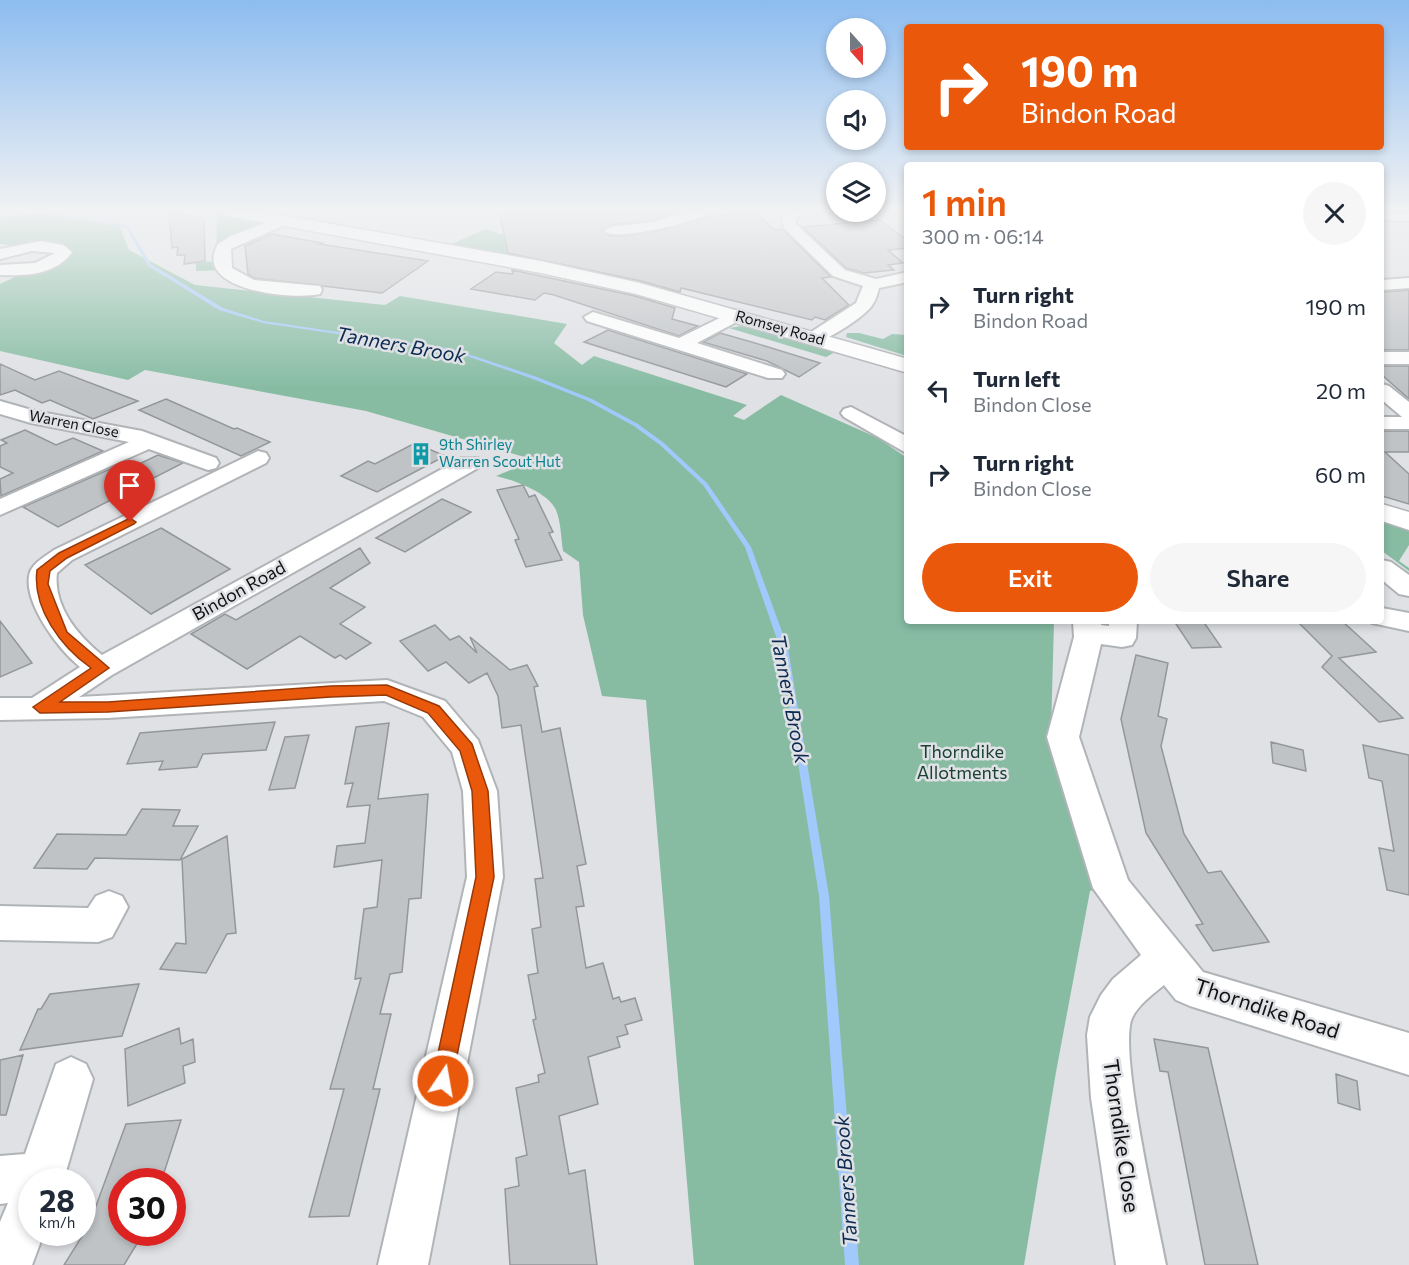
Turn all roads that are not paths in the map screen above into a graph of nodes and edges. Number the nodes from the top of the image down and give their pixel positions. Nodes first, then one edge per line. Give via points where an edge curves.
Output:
1 (226, 270) edge
2 (555, 270) edge
3 (836, 270) edge
4 (904, 278) edge
5 (1409, 283) edge
6 (874, 284) junction
7 (1384, 285) edge
8 (314, 290) dead end
9 (736, 315) junction
10 (593, 317) dead end
11 (815, 338) junction
12 (682, 344) junction
13 (1384, 358) edge
14 (1409, 358) edge
15 (904, 365) edge
16 (775, 374) dead end
17 (1384, 392) edge
18 (0, 407) edge
19 (1409, 412) edge
20 (852, 413) dead end
21 (1384, 423) edge
22 (1409, 423) edge
23 (148, 441) junction
24 (904, 445) edge
25 (258, 458) dead end
26 (470, 463) dead end
27 (228, 473) junction
28 (0, 508) edge
29 (1384, 513) edge
30 (1409, 521) edge
31 (1384, 569) edge
32 (1409, 588) edge
33 (1384, 617) edge
34 (1409, 622) edge
35 (1123, 624) edge
36 (1087, 626) edge
37 (101, 668) junction
38 (40, 707) junction
39 (0, 709) edge
40 (108, 907) dead end
41 (0, 923) edge
42 (1168, 959) junction
43 (1409, 1054) edge
44 (71, 1079) dead end
45 (35, 1168) edge
46 (18, 1223) edge
47 (7, 1265) edge
48 (404, 1265) edge
49 (1141, 1265) edge

1 - 8 street via 235,279
2 - 9 main road, Romsey Road
3 - 6 street
4 - 6 street
5 - 7 street
6 - 11 street via 862,307
9 - 11 main road, Romsey Road
9 - 12 street
10 - 12 street
11 - 15 main road, Romsey Road
12 - 16 street
13 - 14 street
17 - 19 street
18 - 23 street, Warren Close
20 - 24 street
21 - 22 street
23 - 27 street, Warren Close
23 - 28 street, Warren Close
25 - 27 street
26 - 37 street, Bindon Road via 454,485
27 - 37 street via 63,555 44,570 42,584 61,634
29 - 30 main road
31 - 32 street
33 - 34 street
35 - 36 street, Thorndike Road via 1122,638
36 - 42 street, Thorndike Road via 1088,637 1063,737 1112,888
37 - 38 street, Bindon Road
38 - 39 street
38 - 48 street via 76,709 387,690 434,709 467,748 480,791 485,877
40 - 41 street via 98,925
42 - 43 street, Thorndike Road via 1190,987
42 - 49 street, Thorndike Close via 1139,978 1110,1017 1108,1057
44 - 45 street
46 - 47 street

